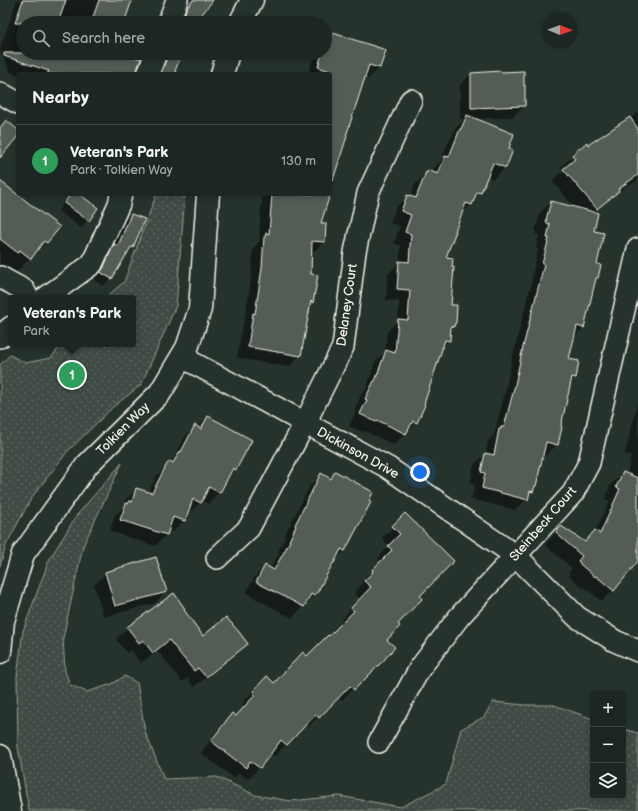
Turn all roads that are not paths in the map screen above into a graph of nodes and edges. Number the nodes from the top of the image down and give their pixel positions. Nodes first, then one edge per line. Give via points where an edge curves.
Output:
1 (177, 0) edge
2 (252, 0) edge
3 (171, 16) edge
4 (244, 16) edge
5 (153, 60) edge
6 (226, 60) edge
7 (149, 72) edge
8 (223, 72) edge
9 (0, 93) edge
10 (411, 100) dead end
11 (16, 102) edge
12 (121, 196) edge
13 (208, 196) edge
14 (638, 249) edge
15 (0, 277) edge
16 (26, 295) edge
17 (48, 295) edge
18 (8, 330) edge
19 (0, 337) edge
20 (182, 357) junction
21 (305, 423) junction
22 (516, 556) junction
23 (217, 558) dead end
24 (638, 650) edge
25 (0, 652) edge
26 (379, 742) dead end
27 (0, 756) edge
28 (10, 811) edge

1 - 3 street
2 - 4 street
5 - 7 street
6 - 8 street
9 - 11 street
10 - 21 street, Delaney Court via 368,193 355,252 343,347
12 - 17 street via 92,264
13 - 20 street, Tolkien Way via 200,309 188,348
14 - 22 street, Steinbeck Court via 590,463 573,493
15 - 16 street via 24,290
18 - 19 street
20 - 21 street, Dickinson Drive
20 - 25 street, Tolkien Way via 160,393 87,465 23,554 3,621
21 - 22 street, Dickinson Drive via 387,467
21 - 23 street, Delaney Court via 249,528
22 - 24 street, Dickinson Drive via 577,617 615,641
22 - 26 street, Steinbeck Court via 459,617 420,668
27 - 28 street

